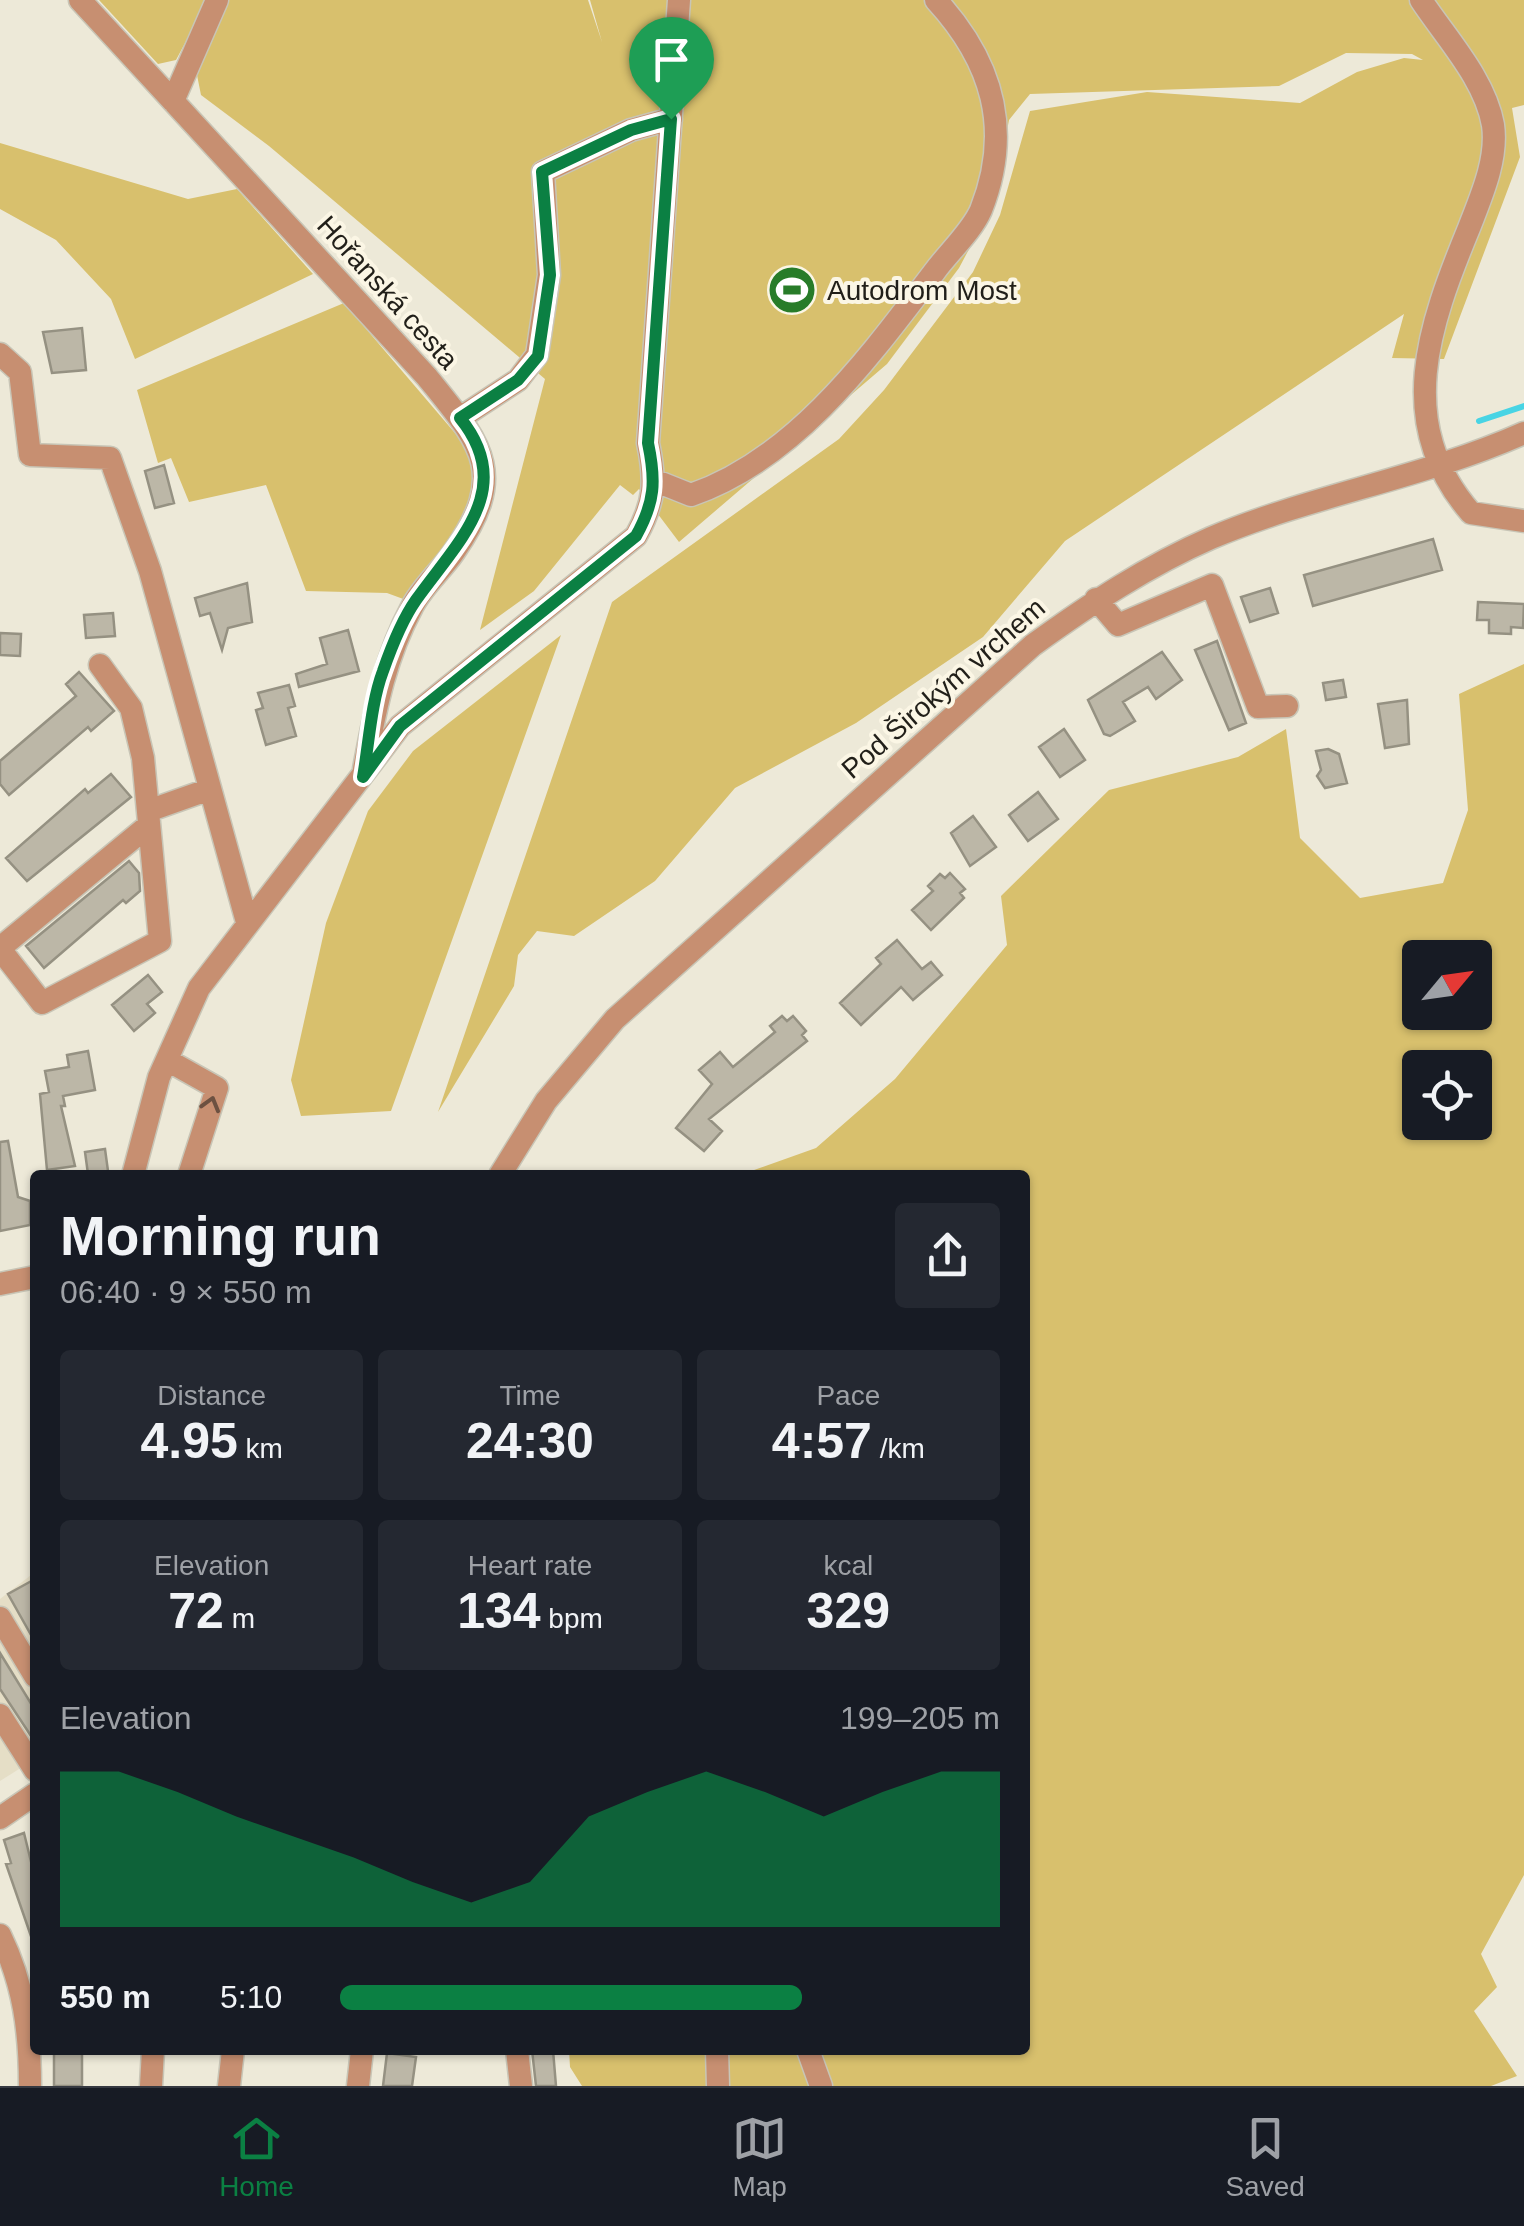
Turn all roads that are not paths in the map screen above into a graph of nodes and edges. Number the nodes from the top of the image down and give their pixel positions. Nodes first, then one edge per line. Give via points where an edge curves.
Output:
1 (80, 0) edge
2 (217, 0) edge
3 (679, 0) edge
4 (936, 0) edge
5 (1421, 0) edge
6 (174, 101) junction
7 (671, 119) junction
8 (0, 354) edge
9 (460, 418) junction
10 (1524, 433) edge
11 (1442, 464) junction
12 (656, 482) junction
13 (1524, 520) edge
14 (1096, 599) junction
15 (100, 664) dead end
16 (1287, 706) dead end
17 (363, 777) junction
18 (210, 789) junction
19 (148, 818) junction
20 (247, 922) junction
21 (0, 949) edge
22 (166, 1060) junction
23 (134, 1170) edge
24 (191, 1170) edge
25 (503, 1170) edge
26 (30, 1278) edge
27 (0, 1284) edge
28 (0, 1618) edge
29 (30, 1668) edge
30 (0, 1715) edge
31 (30, 1762) edge
32 (30, 1797) edge
33 (0, 1818) edge
34 (0, 1935) edge
35 (153, 2055) edge
36 (232, 2055) edge
37 (361, 2055) edge
38 (518, 2055) edge
39 (717, 2055) edge
40 (810, 2055) edge
41 (30, 2086) edge
42 (151, 2086) edge
43 (228, 2086) edge
44 (358, 2086) edge
45 (522, 2086) edge
46 (718, 2086) edge
47 (821, 2086) edge

1 - 6 street, Hořanská cesta
2 - 6 street
3 - 7 street
4 - 12 street via 985,64 995,102 993,157 980,212 853,374 785,440 729,482 692,495
5 - 11 street via 1479,86 1493,126 1489,168 1424,358 1422,399
6 - 9 street, Hořanská cesta
7 - 9 street via 631,130 542,172 550,275 538,356 518,380
7 - 12 street via 648,443
8 - 18 street via 20,372 30,455 110,458 150,572
9 - 17 street, Hořanská cesta via 476,437 485,470 480,509 413,604 382,674
10 - 11 street, Pod Širokým vrchem
11 - 13 street via 1471,514
11 - 14 street, Pod Širokým vrchem via 1212,538
12 - 17 street via 636,536 400,726
14 - 16 street via 1118,625 1212,585 1258,707
14 - 25 street, Pod Širokým vrchem via 1034,645 615,1018 546,1101
15 - 19 street via 131,708
17 - 20 street, Hořanská cesta
18 - 19 street
18 - 20 street
19 - 21 street
19 - 21 street via 160,941 42,1003
20 - 22 street, Hořanská cesta via 200,988
22 - 23 street, Hořanská cesta
24 -> 22 street via 217,1088
26 - 27 street
28 - 29 street
30 - 31 street
32 - 33 street
34 - 41 street via 18,1972
35 - 42 street
36 - 43 street
37 - 44 street
38 - 45 street
39 - 46 street
40 - 47 street

